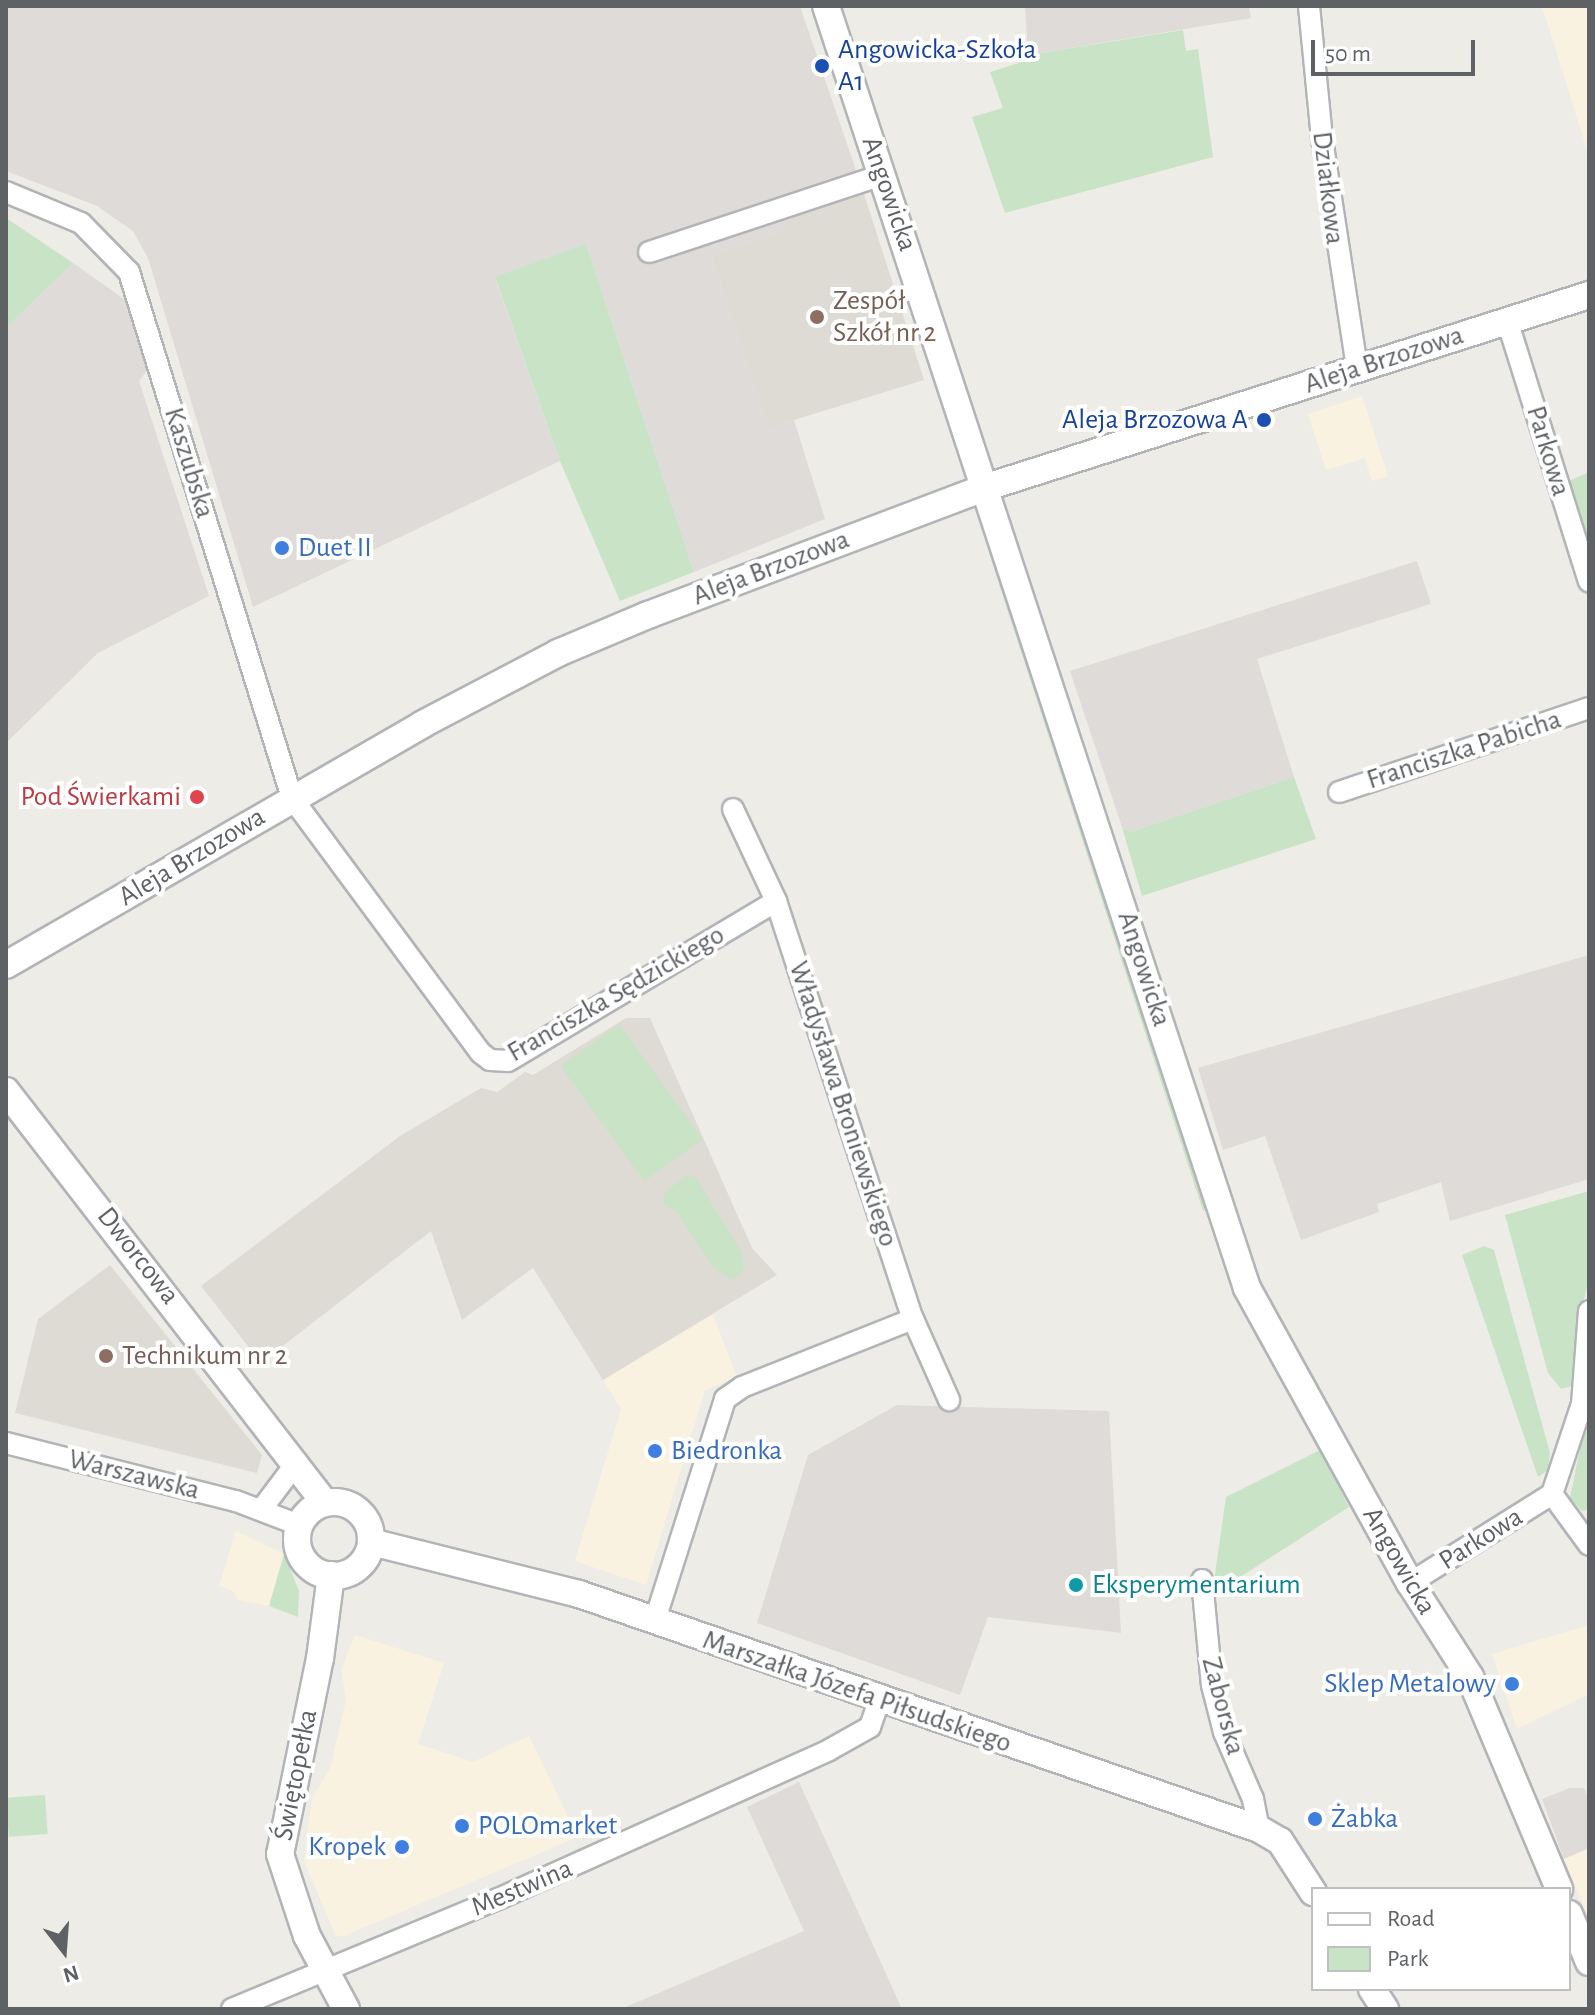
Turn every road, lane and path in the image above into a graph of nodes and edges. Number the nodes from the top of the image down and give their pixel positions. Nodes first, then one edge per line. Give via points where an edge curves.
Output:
1 (826, 6) edge
2 (1309, 6) edge
3 (882, 175) junction
4 (6, 192) edge
5 (649, 252) dead end
6 (1589, 295) edge
7 (1507, 320) junction
8 (1357, 368) junction
9 (987, 487) junction
10 (1589, 581) edge
11 (1589, 708) edge
12 (1339, 792) dead end
13 (292, 798) junction
14 (733, 809) dead end
15 (776, 901) junction
16 (6, 965) edge
17 (6, 1091) edge
18 (1589, 1311) edge
19 (913, 1319) junction
20 (949, 1400) dead end
21 (6, 1443) edge
22 (297, 1462) junction
23 (1552, 1494) junction
24 (325, 1503) junction
25 (261, 1510) junction
26 (299, 1525) junction
27 (371, 1542) junction
28 (1589, 1545) edge
29 (331, 1575) junction
30 (1202, 1580) dead end
31 (1410, 1583) junction
32 (655, 1620) junction
33 (879, 1701) junction
34 (1259, 1829) junction
35 (1558, 1887) edge
36 (1311, 1889) edge
37 (1571, 1919) edge
38 (1589, 1962) edge
39 (323, 1972) junction
40 (1373, 1991) edge
41 (232, 2009) edge
42 (346, 2009) edge
43 (1385, 2009) edge

1 - 3 street, Angowicka
2 - 8 street, Działkowa via 1322,139
3 - 5 street
3 - 9 street, Angowicka
4 - 13 street, Kaszubska via 81,223 129,272
6 - 7 street, Aleja Brzozowa
7 - 8 street, Aleja Brzozowa
7 - 10 street, Parkowa
8 - 9 street, Aleja Brzozowa
9 - 13 street, Aleja Brzozowa via 558,653
9 - 31 street, Angowicka via 1247,1288
11 - 12 street, Franciszka Pabicha
13 - 15 street, Franciszka Sędzickiego via 481,1053 498,1062 524,1052
13 - 16 street, Aleja Brzozowa
14 - 15 street, Władysława Broniewskiego
15 - 19 street, Władysława Broniewskiego
17 - 22 street, Dworcowa
18 - 23 street, Parkowa via 1582,1404
19 - 20 street, Władysława Broniewskiego
19 - 32 street via 742,1387 725,1399
21 - 25 street, Warszawska
22 - 24 street, Dworcowa
22 - 25 street
23 - 28 street, Parkowa
23 - 31 street, Parkowa
24 - 26 street via 311,1509
24 - 27 street via 341,1502 360,1512
25 - 26 street, Warszawska
26 - 29 street via 302,1558
27 - 29 street via 359,1566
27 - 32 street, Marszałka Józefa Piłsudskiego via 579,1594
29 - 39 street, Świętopełka via 320,1658 280,1854 283,1876
30 - 34 street, Zaborska via 1212,1685
31 - 35 street, Angowicka via 1470,1677
32 - 33 street, Marszałka Józefa Piłsudskiego
33 - 34 street, Marszałka Józefa Piłsudskiego
33 - 39 street, Mestwina via 870,1727 857,1735 707,1806
34 - 36 street, Marszałka Józefa Piłsudskiego via 1280,1841
37 - 38 street
39 - 41 street, Mestwina
39 - 42 street, Świętopełka
40 - 43 street

